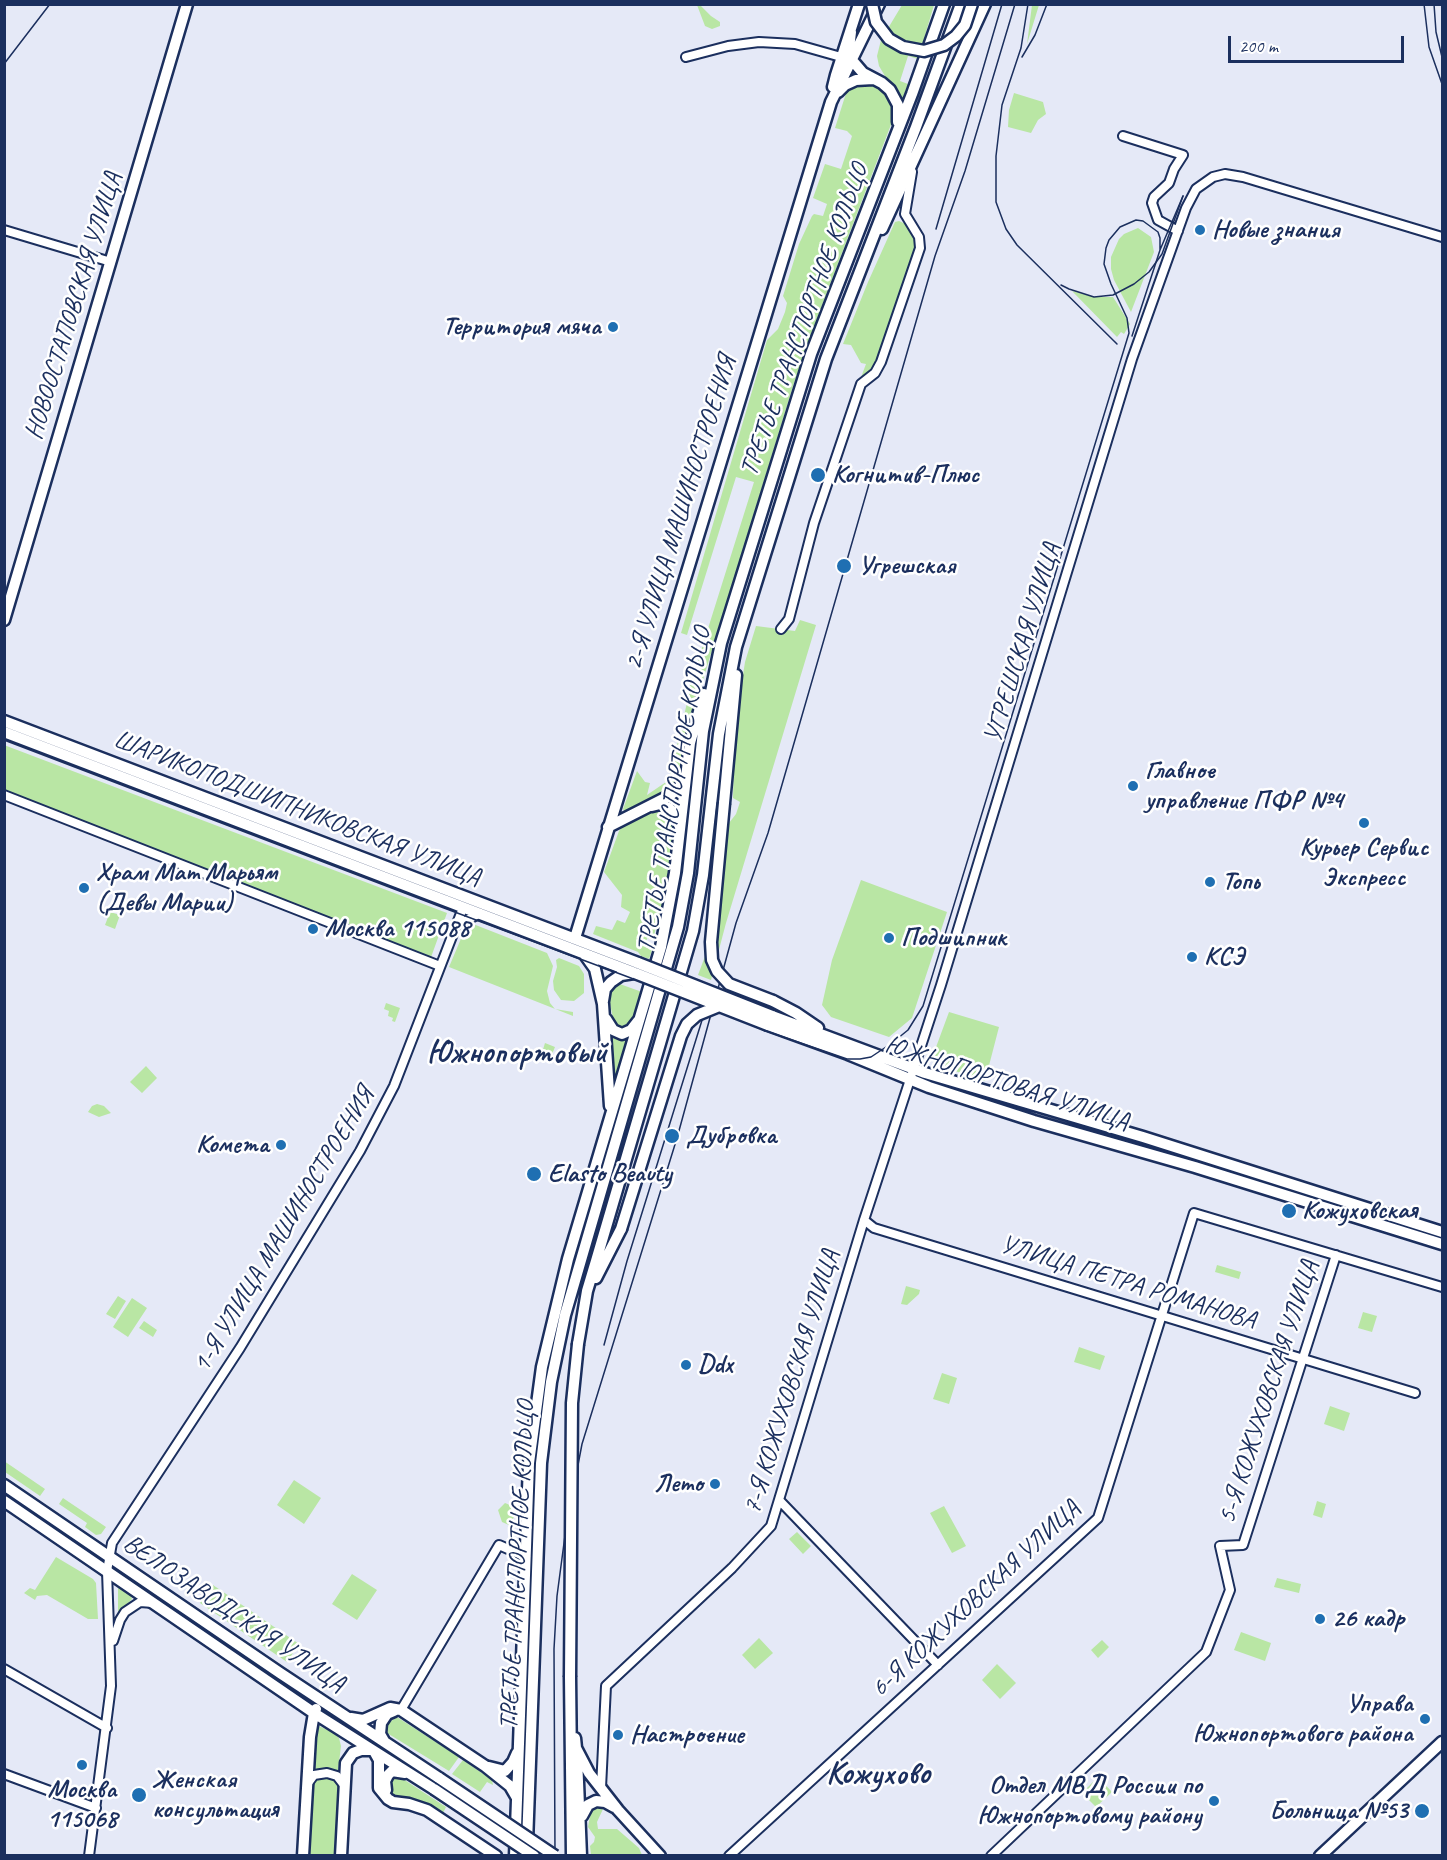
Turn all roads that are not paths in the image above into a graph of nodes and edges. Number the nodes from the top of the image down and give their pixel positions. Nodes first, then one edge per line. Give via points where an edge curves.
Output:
1 (188, 4) edge
2 (859, 4) edge
3 (872, 4) edge
4 (879, 4) edge
5 (944, 4) edge
6 (961, 4) edge
7 (972, 4) edge
8 (985, 4) edge
9 (853, 40) junction
10 (686, 57) dead end
11 (846, 58) junction
12 (877, 81) junction
13 (831, 102) junction
14 (1123, 136) dead end
15 (893, 143) junction
16 (915, 159) junction
17 (889, 215) junction
18 (910, 224) junction
19 (4, 230) edge
20 (1178, 231) junction
21 (1443, 237) edge
22 (111, 262) junction
23 (856, 277) junction
24 (4, 620) edge
25 (745, 620) junction
26 (782, 629) dead end
27 (721, 643) junction
28 (4, 721) edge
29 (4, 732) edge
30 (686, 774) junction
31 (4, 795) edge
32 (646, 808) junction
33 (608, 827) junction
34 (680, 833) junction
35 (451, 890) junction
36 (441, 900) junction
37 (483, 902) junction
38 (463, 908) junction
39 (478, 914) junction
40 (580, 921) junction
41 (456, 925) junction
42 (575, 938) junction
43 (560, 945) junction
44 (608, 951) junction
45 (583, 954) junction
46 (441, 966) junction
47 (637, 968) junction
48 (719, 1006) junction
49 (604, 1008) junction
50 (641, 1015) junction
51 (770, 1020) junction
52 (831, 1037) junction
53 (850, 1050) junction
54 (912, 1075) junction
55 (608, 1130) junction
56 (1199, 1154) junction
57 (1218, 1160) junction
58 (1195, 1167) junction
59 (1214, 1173) junction
60 (864, 1220) junction
61 (1443, 1232) edge
62 (1443, 1244) edge
63 (1336, 1255) junction
64 (1443, 1287) edge
65 (1162, 1315) junction
66 (582, 1318) junction
67 (1302, 1359) junction
68 (551, 1382) junction
69 (1415, 1393) dead end
70 (530, 1452) junction
71 (4, 1485) edge
72 (4, 1501) edge
73 (780, 1501) junction
74 (109, 1556) junction
75 (526, 1557) junction
76 (107, 1571) junction
77 (156, 1604) junction
78 (111, 1652) junction
79 (938, 1665) junction
80 (4, 1669) edge
81 (321, 1701) junction
82 (399, 1710) junction
83 (570, 1711) junction
84 (314, 1713) junction
85 (342, 1715) junction
86 (107, 1728) junction
87 (386, 1742) junction
88 (1443, 1742) edge
89 (576, 1748) junction
90 (518, 1750) junction
91 (374, 1751) junction
92 (485, 1766) junction
93 (4, 1774) edge
94 (409, 1774) junction
95 (307, 1784) junction
96 (344, 1787) junction
97 (601, 1790) junction
98 (388, 1799) junction
99 (518, 1803) junction
100 (96, 1808) junction
101 (618, 1810) junction
102 (581, 1819) junction
103 (515, 1855) edge
104 (89, 1856) edge
105 (303, 1856) edge
106 (341, 1856) edge
107 (496, 1856) edge
108 (528, 1856) edge
109 (534, 1856) edge
110 (555, 1856) edge
111 (572, 1856) edge
112 (581, 1856) edge
113 (660, 1856) edge
114 (729, 1856) edge
115 (991, 1856) edge
116 (1320, 1856) edge

1 - 22 main road, НОВООСТАПОВСКАЯ УЛИЦА
2 - 9 main road, 2-Я УЛИЦА МАШИНОСТРОЕНИЯ
3 - 7 main road, bridge via 876,22 890,39 909,49 924,51 944,45 956,36 965,25
4 - 9 main road, 2-Я УЛИЦА МАШИНОСТРОЕНИЯ
5 - 15 main road, ТРЕТЬЕ ТРАНСПОРТНОЕ КОЛЬЦО
6 - 23 main road, ТРЕТЬЕ ТРАНСПОРТНОЕ КОЛЬЦО
8 - 16 main road
9 - 11 main road, 2-Я УЛИЦА МАШИНОСТРОЕНИЯ
10 - 11 street via 759,42 795,44
11 - 12 main road
11 - 13 main road, 2-Я УЛИЦА МАШИНОСТРОЕНИЯ
12 - 13 main road via 851,82
12 - 15 main road via 890,90 898,105
13 - 33 main road, 2-Я УЛИЦА МАШИНОСТРОЕНИЯ
14 - 20 street via 1183,155 1168,183 1154,197 1153,209 1158,220
15 - 27 main road, ТРЕТЬЕ ТРАНСПОРТНОЕ КОЛЬЦО via 811,354
16 - 17 main road
16 - 18 street via 905,214
17 - 18 street
17 - 23 main road
18 - 26 street via 920,237 920,248 881,362 875,374 861,384 814,523 789,620
19 - 22 street
20 - 21 street, УГРЕШСКАЯ УЛИЦА via 1196,189 1225,174
20 - 54 street, УГРЕШСКАЯ УЛИЦА via 1122,393
22 - 24 main road, НОВООСТАПОВСКАЯ УЛИЦА
23 - 25 main road, ТРЕТЬЕ ТРАНСПОРТНОЕ КОЛЬЦО via 822,370
25 - 52 main road, bridge via 734,687 712,960 729,984 796,1013
25 - 66 main road, ТРЕТЬЕ ТРАНСПОРТНОЕ КОЛЬЦО via 722,714 704,875 693,931
27 - 30 main road via 693,730
27 - 68 main road, ТРЕТЬЕ ТРАНСПОРТНОЕ КОЛЬЦО via 703,732 688,873 678,927 572,1286
28 - 35 main road, ШАРИКОПОДШИПНИКОВСКАЯ УЛИЦА
29 - 36 main road, ШАРИКОПОДШИПНИКОВСКАЯ УЛИЦА
30 - 32 main road via 679,788
30 - 34 main road
31 - 46 street
32 - 33 main road
32 - 34 main road via 660,804 669,808 678,819
33 - 40 main road, 2-Я УЛИЦА МАШИНОСТРОЕНИЯ
34 - 50 main road via 659,955
35 - 37 main road, ШАРИКОПОДШИПНИКОВСКАЯ УЛИЦА
35 - 38 street
36 - 38 main road, ШАРИКОПОДШИПНИКОВСКАЯ УЛИЦА
36 - 41 street via 453,912
37 - 38 street
37 - 42 main road, ШАРИКОПОДШИПНИКОВСКАЯ УЛИЦА
38 - 39 main road, ШАРИКОПОДШИПНИКОВСКАЯ УЛИЦА
38 - 41 street, 1-Я УЛИЦА МАШИНОСТРОЕНИЯ
39 - 41 street
39 - 43 main road, ШАРИКОПОДШИПНИКОВСКАЯ УЛИЦА
40 - 42 main road, 2-Я УЛИЦА МАШИНОСТРОЕНИЯ
40 - 44 main road via 583,932
41 - 46 street, 1-Я УЛИЦА МАШИНОСТРОЕНИЯ
42 - 43 main road
42 - 44 main road, ЮЖНОПОРТОВАЯ УЛИЦА
42 - 45 main road
43 - 45 main road, ЮЖНОПОРТОВАЯ УЛИЦА
44 - 47 main road, ЮЖНОПОРТОВАЯ УЛИЦА
45 - 47 main road, ЮЖНОПОРТОВАЯ УЛИЦА
45 - 49 main road via 593,965
46 - 74 street, 1-Я УЛИЦА МАШИНОСТРОЕНИЯ via 394,1086 360,1151 240,1348 112,1543
47 - 48 main road, ЮЖНОПОРТОВАЯ УЛИЦА, bridge
47 - 49 main road via 610,982 605,990
47 - 51 main road, ЮЖНОПОРТОВАЯ УЛИЦА, bridge
48 - 51 main road, ЮЖНОПОРТОВАЯ УЛИЦА, bridge
48 - 66 main road, bridge via 697,1015 681,1036 621,1229 595,1280
49 - 50 main road via 610,1027 617,1033 631,1030
49 - 55 main road via 611,1101
50 - 55 main road
51 - 52 main road, ЮЖНОПОРТОВАЯ УЛИЦА
51 - 53 main road, ЮЖНОПОРТОВАЯ УЛИЦА
52 - 53 main road, ЮЖНОПОРТОВАЯ УЛИЦА
53 - 54 main road, ЮЖНОПОРТОВАЯ УЛИЦА
54 - 56 main road, ЮЖНОПОРТОВАЯ УЛИЦА
54 - 58 main road, ЮЖНОПОРТОВАЯ УЛИЦА via 1034,1120
54 - 60 street, 7-Я КОЖУХОВСКАЯ УЛИЦА
55 - 70 main road via 554,1312
56 - 57 main road, ЮЖНОПОРТОВАЯ УЛИЦА
56 - 58 street via 1203,1163
57 - 59 street via 1210,1164
57 - 61 main road, ЮЖНОПОРТОВАЯ УЛИЦА
58 - 59 main road, ЮЖНОПОРТОВАЯ УЛИЦА
59 - 62 main road, ЮЖНОПОРТОВАЯ УЛИЦА
60 - 65 street, УЛИЦА ПЕТРА РОМАНОВА via 874,1228
60 - 73 street, 7-Я КОЖУХОВСКАЯ УЛИЦА
63 - 64 street
63 - 65 street, 6-Я КОЖУХОВСКАЯ УЛИЦА via 1194,1213
63 - 67 street, 5-Я КОЖУХОВСКАЯ УЛИЦА
65 - 67 street, УЛИЦА ПЕТРА РОМАНОВА
65 - 79 street, 6-Я КОЖУХОВСКАЯ УЛИЦА via 1098,1518
66 - 83 main road, ТРЕТЬЕ ТРАНСПОРТНОЕ КОЛЬЦО, bridge via 572,1402
67 - 69 street, УЛИЦА ПЕТРА РОМАНОВА
67 - 115 street, 5-Я КОЖУХОВСКАЯ УЛИЦА via 1242,1545 1220,1546 1230,1590 1206,1652
68 - 70 main road
68 - 108 main road, ТРЕТЬЕ ТРАНСПОРТНОЕ КОЛЬЦО via 538,1510
70 - 75 main road
71 - 74 main road, ВЕЛОЗАВОДСКАЯ УЛИЦА
72 - 76 main road, ВЕЛОЗАВОДСКАЯ УЛИЦА
73 - 79 street
73 - 97 street, 7-Я КОЖУХОВСКАЯ УЛИЦА via 768,1532 606,1686
74 - 76 street, 1-Я УЛИЦА МАШИНОСТРОЕНИЯ
74 - 81 main road, ВЕЛОЗАВОДСКАЯ УЛИЦА
75 - 82 street via 499,1545
75 - 90 main road
76 - 77 main road, ВЕЛОЗАВОДСКАЯ УЛИЦА
76 - 78 street, 1-Я УЛИЦА МАШИНОСТРОЕНИЯ
77 - 78 street via 140,1602 125,1612
77 - 84 main road, ВЕЛОЗАВОДСКАЯ УЛИЦА
78 - 86 street
79 - 114 street, 6-Я КОЖУХОВСКАЯ УЛИЦА
80 - 86 street
81 - 84 main road
81 - 85 main road, ВЕЛОЗАВОДСКАЯ УЛИЦА
82 - 85 main road via 390,1708 357,1721
82 - 87 main road via 387,1714 381,1723 380,1734
82 - 92 main road
83 - 89 main road
83 - 111 main road, ТРЕТЬЕ ТРАНСПОРТНОЕ КОЛЬЦО
84 - 91 main road, ВЕЛОЗАВОДСКАЯ УЛИЦА
84 - 95 main road
85 - 87 main road, ВЕЛОЗАВОДСКАЯ УЛИЦА
86 - 100 street
87 - 110 main road, ВЕЛОЗАВОДСКАЯ УЛИЦА, bridge
88 - 116 main road
89 - 97 main road
89 - 102 main road
90 - 92 main road via 505,1771
90 - 99 main road
91 - 94 main road, ВЕЛОЗАВОДСКАЯ УЛИЦА
91 - 96 main road via 361,1750 349,1757
91 - 98 main road via 379,1760 380,1788
92 - 99 main road via 510,1786
93 - 100 street
94 - 98 main road via 392,1771 388,1775
94 - 109 main road, ВЕЛОЗАВОДСКАЯ УЛИЦА, bridge
95 - 96 street via 314,1775 327,1773 337,1776
95 - 105 main road
96 - 106 main road
97 - 101 main road
98 - 107 main road via 427,1810
99 - 103 main road
100 - 104 street
101 - 102 main road via 596,1801 585,1809
101 - 113 main road
102 - 112 main road

